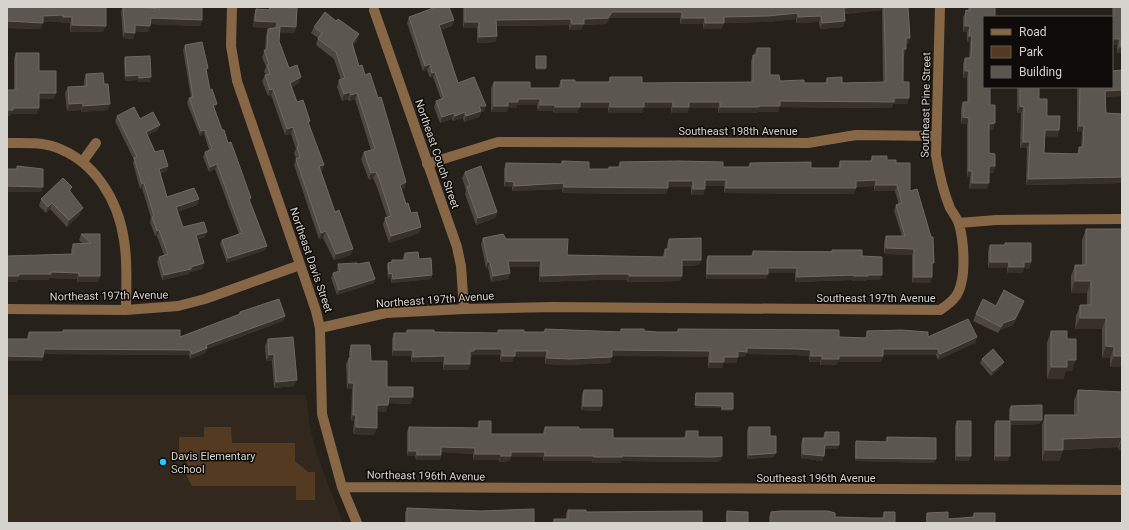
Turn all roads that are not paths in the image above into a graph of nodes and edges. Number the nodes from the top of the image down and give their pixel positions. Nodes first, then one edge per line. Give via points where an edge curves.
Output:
1 (232, 7) edge
2 (940, 7) edge
3 (375, 8) edge
4 (936, 136) junction
5 (7, 143) edge
6 (96, 143) dead end
7 (83, 162) junction
8 (427, 164) junction
9 (1122, 219) edge
10 (959, 223) junction
11 (300, 265) junction
12 (552, 307) joint
13 (7, 309) edge
14 (464, 309) junction
15 (126, 310) junction
16 (320, 328) junction
17 (342, 487) junction
18 (510, 488) joint
19 (1122, 490) edge
20 (357, 523) edge

1 - 11 street, Northeast Davis Street via 231,46 237,81
2 - 4 street, Southeast Pine Street
3 - 8 street, Northeast Couch Street
4 - 8 street, Southeast 198th Avenue via 856,136 808,143 498,142
4 - 10 street, Southeast Pine Street via 938,171 944,192
5 - 7 street via 39,143 56,147
6 - 7 street
7 - 15 street via 93,171 110,197 120,220 127,266
8 - 14 street, Northeast Couch Street via 457,247
9 - 10 street via 996,220
10 - 12 street, Southeast 197th Avenue via 963,275 961,285 950,304 940,310
11 - 15 street, Northeast 197th Avenue via 178,306
11 - 16 street, Northeast Davis Street
12 - 14 street, Northeast 197th Avenue
13 - 15 street, Northeast 197th Avenue
14 - 16 street, Northeast 197th Avenue via 386,313
16 - 17 street, Northeast Davis Street via 322,414
17 - 18 street, Northeast 196th Avenue
17 - 20 street, Northeast Davis Street
18 - 19 street, Southeast 196th Avenue

